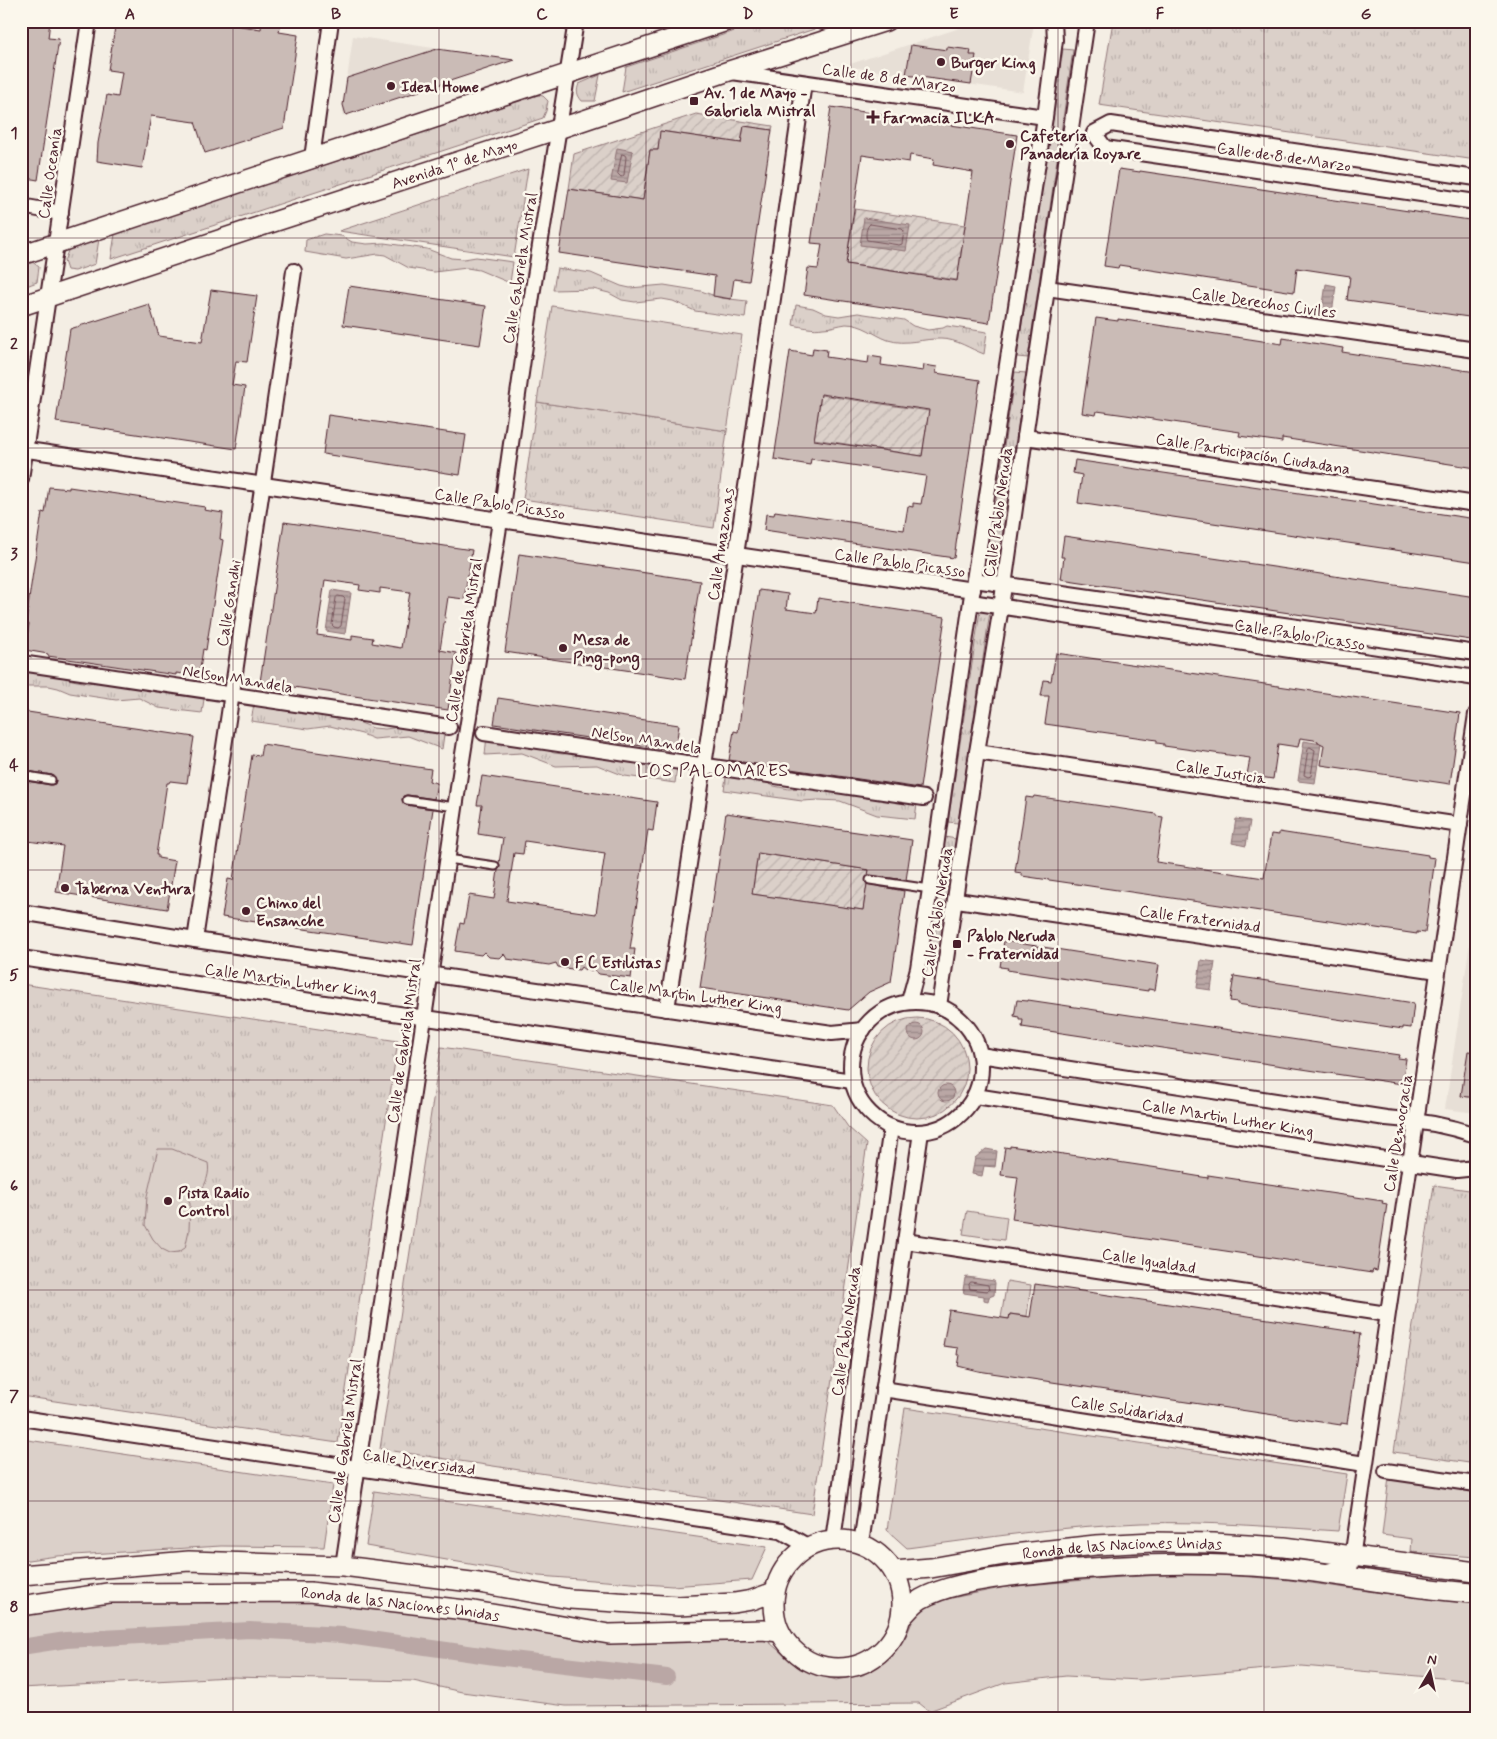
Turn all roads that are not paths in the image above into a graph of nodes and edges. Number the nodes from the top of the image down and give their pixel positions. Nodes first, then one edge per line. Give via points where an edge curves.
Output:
1 (89, 21) edge
2 (332, 21) edge
3 (576, 21) edge
4 (727, 21) edge
5 (886, 21) edge
6 (1054, 21) edge
7 (1087, 21) edge
8 (729, 71) junction
9 (567, 75) junction
10 (804, 83) junction
11 (1045, 118) junction
12 (558, 130) junction
13 (1072, 130) junction
14 (1094, 133) junction
15 (312, 158) junction
16 (1476, 178) edge
17 (1476, 202) edge
18 (21, 206) edge
19 (61, 213) junction
20 (57, 243) junction
21 (21, 255) edge
22 (294, 271) dead end
23 (1047, 288) junction
24 (49, 296) junction
25 (21, 306) edge
26 (1476, 350) edge
27 (1025, 437) junction
28 (24, 450) edge
29 (21, 479) edge
30 (264, 485) junction
31 (1476, 504) edge
32 (500, 521) junction
33 (736, 556) junction
34 (1004, 585) junction
35 (973, 590) junction
36 (1001, 607) junction
37 (1476, 653) edge
38 (21, 663) edge
39 (1476, 678) edge
40 (230, 695) junction
41 (1476, 714) edge
42 (449, 727) dead end
43 (484, 732) dead end
44 (977, 752) junction
45 (705, 766) junction
46 (21, 775) edge
47 (51, 780) dead end
48 (924, 798) dead end
49 (407, 800) dead end
50 (455, 808) junction
51 (1460, 825) junction
52 (448, 859) junction
53 (495, 866) dead end
54 (870, 880) dead end
55 (930, 889) junction
56 (956, 900) junction
57 (21, 912) edge
58 (195, 940) junction
59 (21, 958) edge
60 (1438, 971) junction
61 (430, 974) junction
62 (909, 1001) junction
63 (940, 1006) junction
64 (667, 1009) junction
65 (424, 1017) junction
66 (862, 1030) junction
67 (980, 1055) junction
68 (852, 1081) junction
69 (975, 1096) junction
70 (1416, 1120) junction
71 (891, 1127) junction
72 (921, 1132) junction
73 (1476, 1135) edge
74 (1410, 1163) junction
75 (1476, 1168) edge
76 (905, 1240) junction
77 (1387, 1314) junction
78 (883, 1389) junction
79 (21, 1418) edge
80 (1365, 1464) junction
81 (357, 1469) junction
82 (1386, 1471) dead end
83 (1476, 1484) edge
84 (833, 1540) junction
85 (860, 1544) junction
86 (809, 1547) junction
87 (1352, 1556) junction
88 (343, 1566) junction
89 (894, 1571) junction
90 (1317, 1572) junction
91 (1476, 1572) edge
92 (21, 1575) edge
93 (774, 1592) junction
94 (1476, 1593) edge
95 (21, 1606) edge
96 (902, 1617) junction
97 (779, 1632) junction

1 - 19 street, Calle Oceanía
2 - 15 street
3 - 9 street, Calle Gabriela Mistral
4 - 9 street
5 - 8 street, Avenida 1º de Mayo
6 - 11 street, Calle Pablo Neruda via 1055,40
7 - 13 street, Calle Pablo Neruda
8 - 10 street, Calle de 8 de Marzo
8 - 12 street, Avenida 1º de Mayo
9 - 12 street, Calle Gabriela Mistral
9 - 15 street
10 - 11 street, Calle de 8 de Marzo
10 - 33 street, Calle Amazonas
11 - 35 street, Calle Pablo Neruda
12 - 24 street, Avenida 1º de Mayo
12 - 32 street, Calle Gabriela Mistral
13 - 14 street, Calle de 8 de Marzo
13 - 23 street, Calle Pablo Neruda
14 - 16 street, Calle de 8 de Marzo via 1112,124
14 - 17 street, Calle de 8 de Marzo via 1105,148
15 - 20 street
18 - 19 street
19 - 20 street, Calle Oceanía
20 - 21 street
20 - 24 street, Calle Oceanía
22 - 30 street, Calle Gandhi
23 - 26 street, Calle Derechos Civiles
23 - 27 street, Calle Pablo Neruda
24 - 25 street, Avenida 1º de Mayo
24 - 28 street, Calle Oceanía
27 - 31 street, Calle Participación Ciudadana
27 - 34 street, Calle Pablo Neruda
28 - 29 street, Calle Oceanía
28 - 30 street, Calle Pablo Picasso
30 - 32 street, Calle Pablo Picasso
30 - 40 street, Calle Gandhi
32 - 33 street, Calle Pablo Picasso
32 - 50 street, Calle de Gabriela Mistral
33 - 35 street, Calle Pablo Picasso
33 - 45 street, Calle Amazonas
34 - 35 street, Calle Pablo Picasso
34 - 36 street, Calle Pablo Neruda
34 - 37 street, Calle Pablo Picasso
35 - 36 street, Calle Pablo Picasso
35 - 55 street, Calle Pablo Neruda
36 - 39 street, Calle Pablo Picasso
36 - 44 street, Calle Pablo Neruda
38 - 40 street, Nelson Mandela
40 - 42 street, Nelson Mandela
40 - 58 street, Calle Gandhi
41 - 51 street, Calle Democracia
43 - 45 street, Nelson Mandela
44 - 51 street, Calle Justicia
44 - 56 street, Calle Pablo Neruda
45 - 48 street, Nelson Mandela
45 - 64 street, Calle Amazonas
46 - 47 lane
49 - 50 lane
50 - 52 street, Calle de Gabriela Mistral
51 - 60 street, Calle Democracia
52 - 53 lane
52 - 61 street, Calle de Gabriela Mistral
54 - 55 lane
55 - 62 street, Calle Pablo Neruda via 918,968
56 - 60 street, Calle Fraternidad
56 - 63 street, Calle Pablo Neruda
57 - 58 street, Calle Martin Luther King
58 - 61 street, Calle Martin Luther King
59 - 65 street, Calle Martin Luther King
60 - 70 street, Calle Democracia
61 - 64 street, Calle Martin Luther King
61 - 65 street, Calle de Gabriela Mistral
62 - 63 street
62 - 66 street via 884,1010
63 - 67 street via 966,1025 976,1039
64 - 66 street, Calle Martin Luther King via 832,1033
65 - 68 street, Calle Martin Luther King
65 - 81 street, Calle de Gabriela Mistral
66 - 68 street via 849,1069
67 - 69 street via 981,1076
67 - 70 street, Calle Martin Luther King
68 - 71 street via 866,1109
69 - 72 street via 967,1109 952,1121
69 - 74 street, Calle Martin Luther King
70 - 73 street, Calle Martin Luther King
70 - 74 street, Calle Democracia
71 - 72 street
71 - 84 street, Calle Pablo Neruda
72 - 76 street
74 - 75 street, Calle Martin Luther King via 1457,1170
74 - 77 street, Calle Democracia
76 - 77 street, Calle Igualdad
76 - 78 street
77 - 80 street, Calle Democracia
78 - 80 street, Calle Solidaridad
78 - 85 street
79 - 81 street, Calle Diversidad
80 - 87 street, Calle Democracia
81 - 86 street, Calle Diversidad via 782,1532
81 - 88 street, Calle de Gabriela Mistral
82 - 83 street
84 - 85 street, Ronda de las Naciones Unidas
84 - 86 street, Ronda de las Naciones Unidas
85 - 89 street, Ronda de las Naciones Unidas via 880,1554
86 - 93 street, Ronda de las Naciones Unidas via 793,1558 781,1574
87 - 89 street, Ronda de las Naciones Unidas via 1284,1547 1153,1542 1096,1544
87 - 90 street, Ronda de las Naciones Unidas via 1351,1565
87 - 91 street, Ronda de las Naciones Unidas
88 - 92 street, Ronda de las Naciones Unidas via 189,1561
88 - 93 street, Ronda de las Naciones Unidas via 479,1583 570,1599 678,1606 734,1603
89 - 96 street, Ronda de las Naciones Unidas via 903,1601
90 - 94 street, Ronda de las Naciones Unidas
90 - 96 street, Ronda de las Naciones Unidas via 1232,1564 1099,1566 1010,1576 945,1589 919,1600
93 - 97 street, Ronda de las Naciones Unidas
95 - 97 street, Ronda de las Naciones Unidas via 108,1593 310,1592 474,1611 610,1634
96 - 97 street, Ronda de las Naciones Unidas via 895,1636 882,1652 866,1663 846,1669 826,1668 807,1661 791,1649

